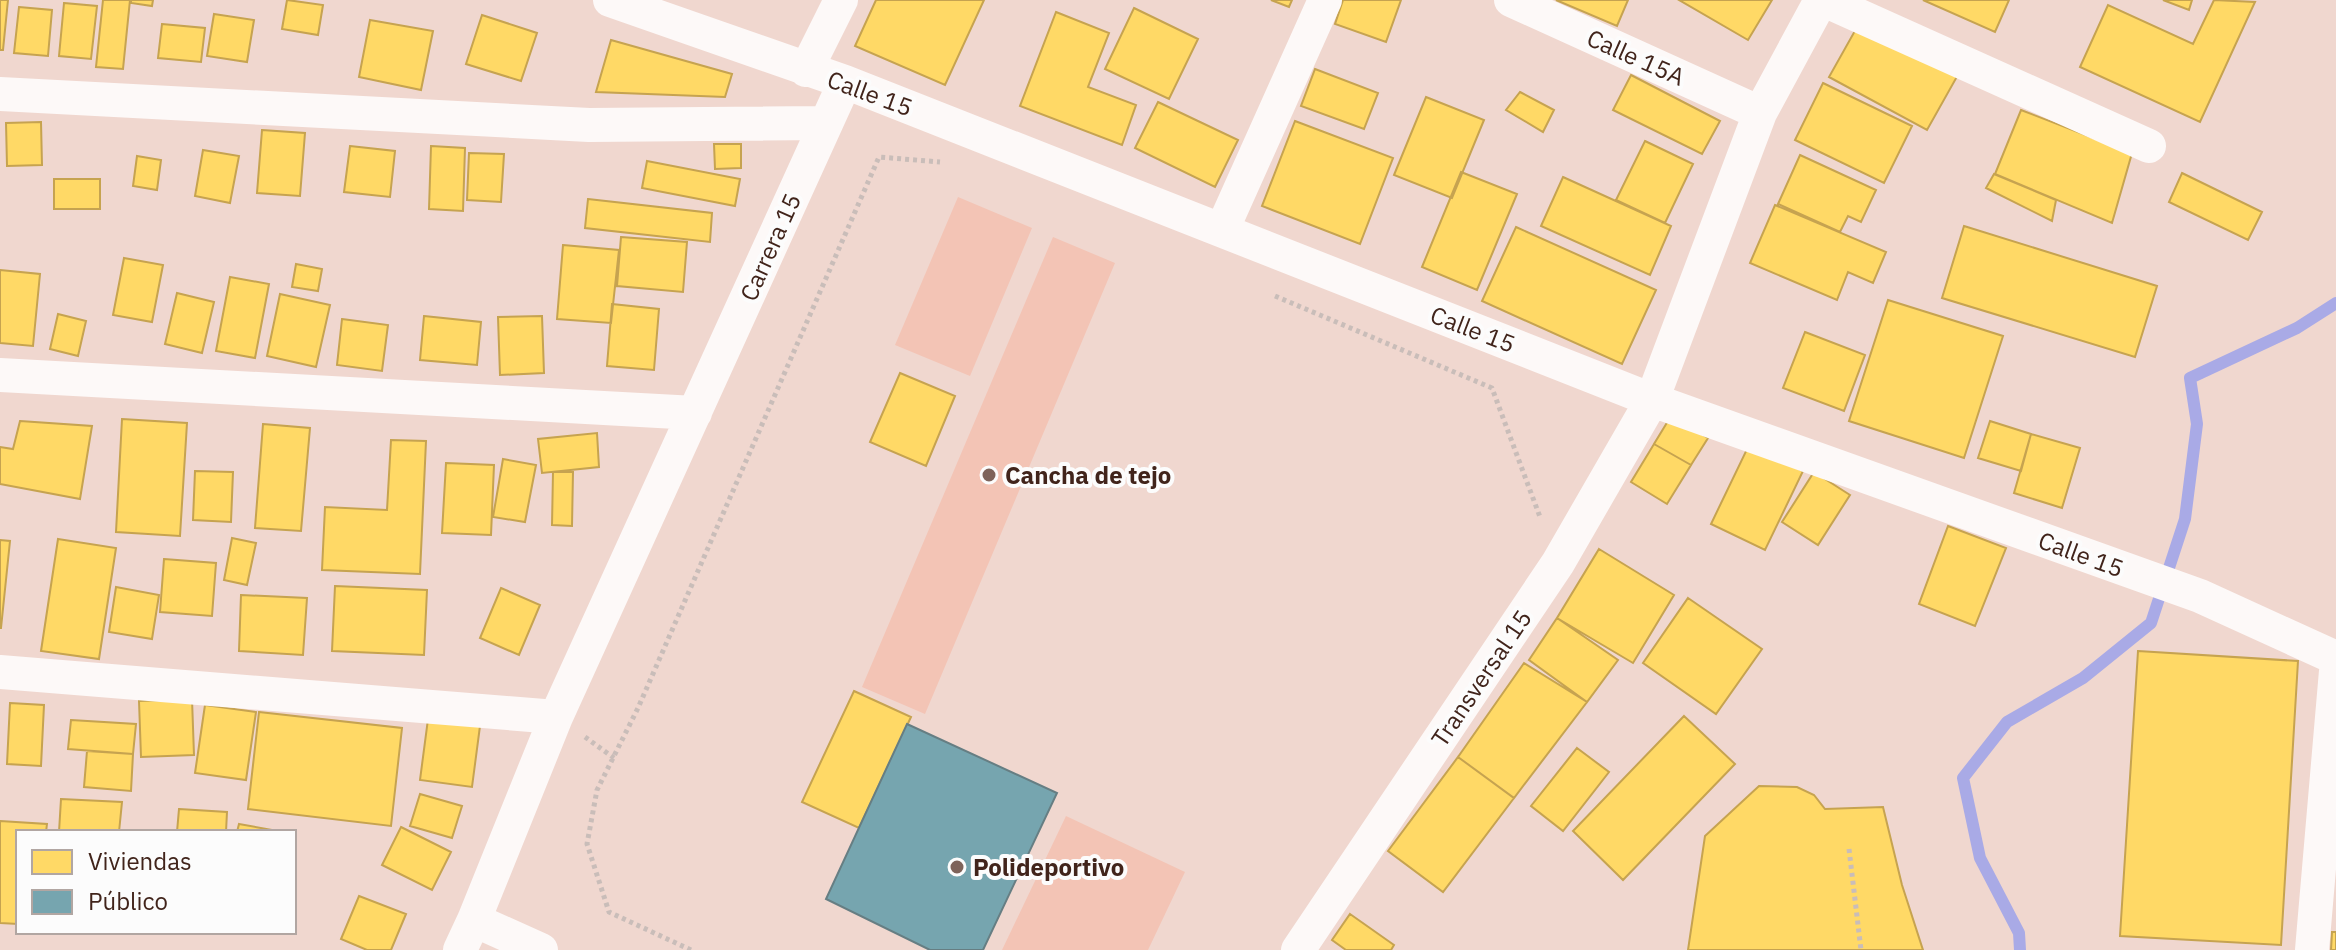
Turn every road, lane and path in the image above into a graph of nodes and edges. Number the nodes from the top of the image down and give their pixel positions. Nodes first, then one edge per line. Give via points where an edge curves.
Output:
1 (610, 0) edge
2 (841, 0) edge
3 (1325, 0) edge
4 (1511, 0) edge
5 (1822, 0) edge
6 (806, 70) junction
7 (845, 82) junction
8 (0, 94) edge
9 (1760, 113) junction
10 (826, 123) junction
11 (2149, 146) dead end
12 (951, 163) dead end
13 (1222, 230) junction
14 (1272, 295) dead end
15 (0, 375) edge
16 (1652, 400) junction
17 (695, 413) junction
18 (1558, 563) junction
19 (2336, 658) edge
20 (2336, 671) edge
21 (0, 672) edge
22 (556, 717) junction
23 (1849, 849) dead end
24 (467, 935) edge
25 (541, 950) edge
26 (691, 950) edge
27 (1298, 950) edge
28 (1861, 950) edge
29 (2312, 950) edge

1 - 6 street, Calle 15
2 - 6 street
3 - 13 street
4 - 9 street, Calle 15A
5 - 9 street, Transversal 15
5 - 11 street
6 - 7 street, Calle 15
7 - 10 street, Carrera 15
7 - 13 street, Calle 15
8 - 10 street via 589,125
9 - 16 street, Transversal 15
10 - 17 street, Carrera 15
12 - 26 path via 879,157 638,708 597,790 587,844 609,912
13 - 16 street, Calle 15
14 - 18 path via 1492,388
15 - 17 street
16 - 18 street, Transversal 15
16 - 19 street, Calle 15 via 2200,596
17 - 22 street, Carrera 15
18 - 27 street, Transversal 15
20 - 29 street
21 - 22 street
22 - 24 street, Carrera 15
23 - 28 path
24 - 25 street

